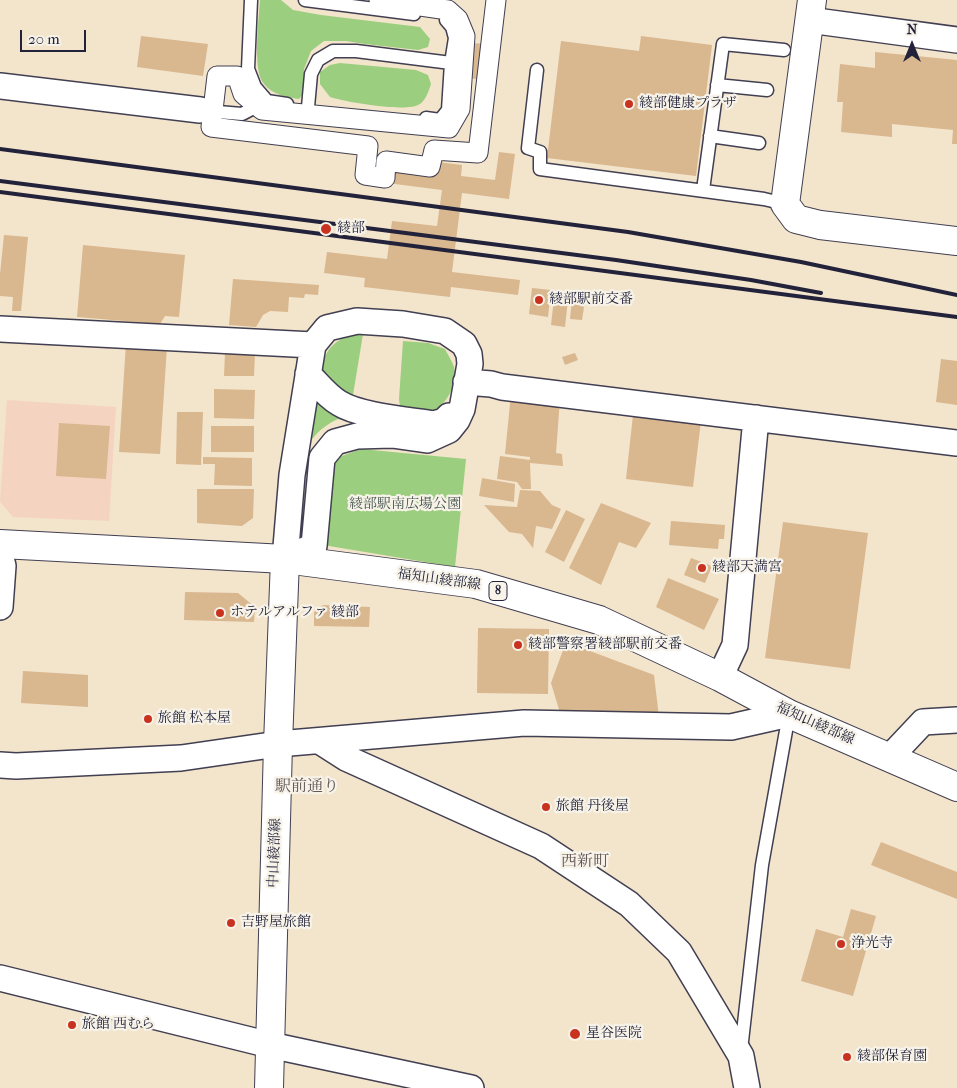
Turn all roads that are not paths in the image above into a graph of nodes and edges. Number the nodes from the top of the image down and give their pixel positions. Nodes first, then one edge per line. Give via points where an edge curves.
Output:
1 (251, 0) edge
2 (305, 0) edge
3 (379, 0) edge
4 (496, 0) edge
5 (810, 10) edge
6 (957, 40) edge
7 (784, 50) dead end
8 (450, 63) junction
9 (538, 70) dead end
10 (717, 85) junction
11 (0, 86) edge
12 (767, 90) dead end
13 (262, 103) junction
14 (308, 107) junction
15 (206, 111) junction
16 (710, 136) junction
17 (759, 143) dead end
18 (703, 190) junction
19 (785, 204) junction
20 (957, 241) edge
21 (0, 329) edge
22 (314, 345) junction
23 (308, 374) junction
24 (465, 388) junction
25 (756, 418) junction
26 (957, 443) edge
27 (0, 544) edge
28 (0, 554) edge
29 (285, 559) junction
30 (0, 607) edge
31 (720, 677) junction
32 (790, 714) junction
33 (957, 720) edge
34 (321, 742) junction
35 (278, 744) junction
36 (890, 757) junction
37 (0, 765) edge
38 (957, 787) edge
39 (0, 978) edge
40 (270, 1045) junction
41 (741, 1056) junction
42 (269, 1088) edge
43 (471, 1088) edge
44 (747, 1088) edge

1 - 13 lane via 248,69
2 - 8 lane via 444,18 452,27 455,38
3 - 13 street via 448,10 458,19 465,36 460,109 449,128 262,110
4 - 15 street via 478,153 434,150 430,167 386,161 385,178 364,175 368,146 211,127
5 - 6 street
5 - 19 main road
7 - 10 lane via 723,44
8 - 14 lane via 356,51 333,52 318,60 311,74
8 - 14 lane via 448,110 440,120
9 - 18 lane via 528,148 540,152 540,169
10 - 12 lane
10 - 16 lane
11 - 15 street
13 - 14 lane
13 - 15 lane via 242,114
13 - 15 street via 243,94 237,76 217,76
16 - 17 lane
16 - 18 lane
18 - 19 lane
19 - 20 main road via 796,219 820,225
21 - 22 street
22 - 23 street
22 - 24 street via 326,328 357,321 445,331 464,344 469,354
23 - 24 street via 340,404 359,412 434,424 444,422 455,409
23 - 29 street via 292,475
24 - 25 street via 491,384
24 - 29 street via 457,420 449,430 427,440 392,435 357,436 335,442 322,458 314,546
25 - 26 street
25 - 31 street via 735,645
27 - 29 main road, 福知山綾部線 / 8
28 - 30 street via 3,566
29 - 31 main road, 福知山綾部線 / 8 via 476,584 598,620
29 - 35 main road, 中山綾部線
31 - 32 main road, 福知山綾部線 / 8
32 - 34 street via 731,727 524,722
32 - 36 main road, 福知山綾部線 / 8
32 - 41 lane via 762,865
33 - 36 street via 923,722
34 - 35 street
34 - 41 street via 346,758 540,846 629,904 679,952
35 - 37 street via 181,758
35 - 40 main road, 中山綾部線
36 - 38 main road, 福知山綾部線 / 8
39 - 40 street
40 - 42 main road, 中山綾部線
40 - 43 street
41 - 44 street

